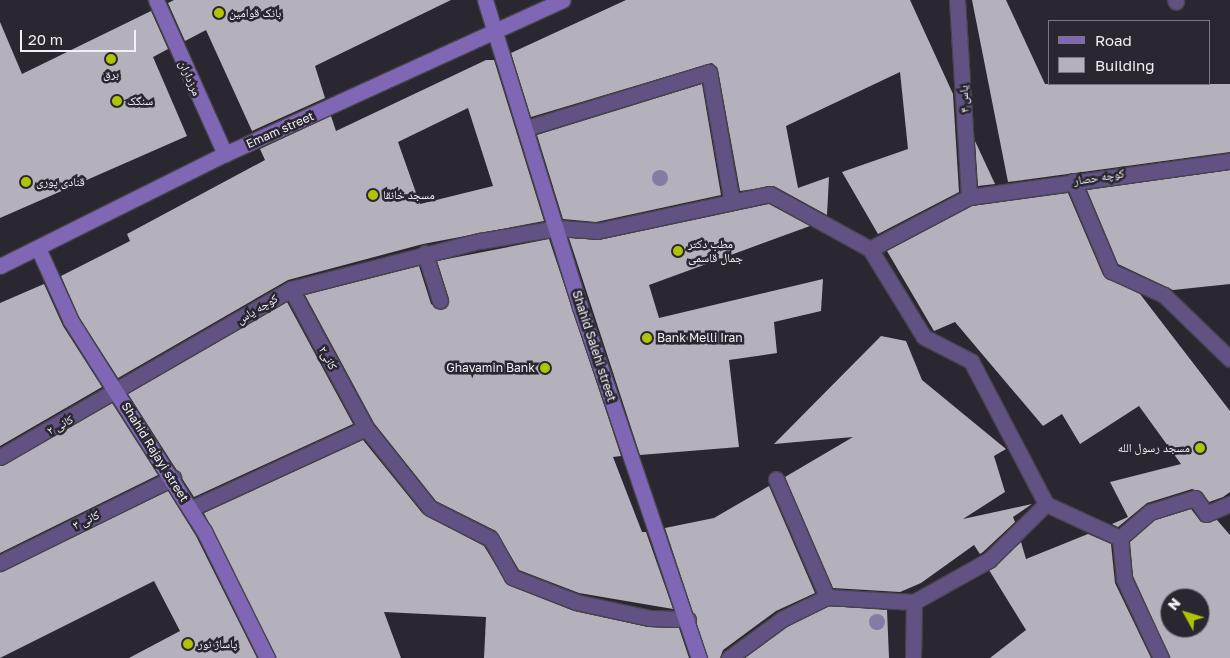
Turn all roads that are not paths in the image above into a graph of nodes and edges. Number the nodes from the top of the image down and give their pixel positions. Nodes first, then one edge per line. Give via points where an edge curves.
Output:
1 (156, 0) edge
2 (485, 0) edge
3 (563, 0) edge
4 (957, 0) edge
5 (498, 31) junction
6 (527, 128) junction
7 (225, 154) junction
8 (1230, 161) edge
9 (1073, 181) junction
10 (969, 197) junction
11 (732, 202) junction
12 (558, 228) junction
13 (38, 248) junction
14 (870, 250) junction
15 (425, 254) junction
16 (0, 266) edge
17 (291, 288) junction
18 (440, 302) dead end
19 (1230, 359) edge
20 (118, 392) junction
21 (366, 428) junction
22 (0, 457) edge
23 (173, 478) junction
24 (776, 478) dead end
25 (1046, 504) junction
26 (1230, 504) edge
27 (190, 510) junction
28 (1120, 538) junction
29 (0, 563) edge
30 (827, 597) junction
31 (914, 602) junction
32 (688, 619) junction
33 (267, 658) edge
34 (699, 658) edge
35 (729, 658) edge
36 (913, 658) edge
37 (1161, 658) edge

1 - 7 street, مرزداران
2 - 5 street, Shahid Salehi street
3 - 5 street, Emam street
4 - 10 street, یاس ۴
5 - 6 street, Shahid Salehi street
5 - 7 street, Emam street
6 - 11 street via 709,72
6 - 12 street, Shahid Salehi street
7 - 13 street, Emam street
8 - 9 street, کوچه حصار
9 - 10 street, کوچه حصار
9 - 19 street via 1111,271 1164,295
10 - 14 street, کوچه حصار
11 - 12 street, کوچه یاس via 598,231
11 - 14 street, کوچه یاس via 770,194
12 - 15 street, کوچه یاس
12 - 32 street, Shahid Salehi street via 580,308
13 - 16 street, Emam street
13 - 20 street, Shahid Rajayi street via 71,321
14 - 25 street via 924,337 970,361
15 - 17 street, کوچه یاس
15 - 18 street
17 - 20 street, کوچه یاس
17 - 21 street, کانی۲
20 - 22 street, کانی ۲
20 - 23 street, Shahid Rajayi street
21 - 27 street
21 - 32 street, کانی۲ via 430,508 491,538 512,577 576,602 650,618
23 - 27 street, Shahid Rajayi street
23 - 29 street, کانی ۳
24 - 30 street
25 - 28 street
25 - 31 street via 989,560
26 - 28 street via 1206,514 1195,498 1150,512
27 - 33 street, Shahid Rajayi street
28 - 37 street via 1124,579
30 - 31 street
30 - 35 street via 782,619
31 - 36 street
32 - 34 street, Shahid Salehi street

